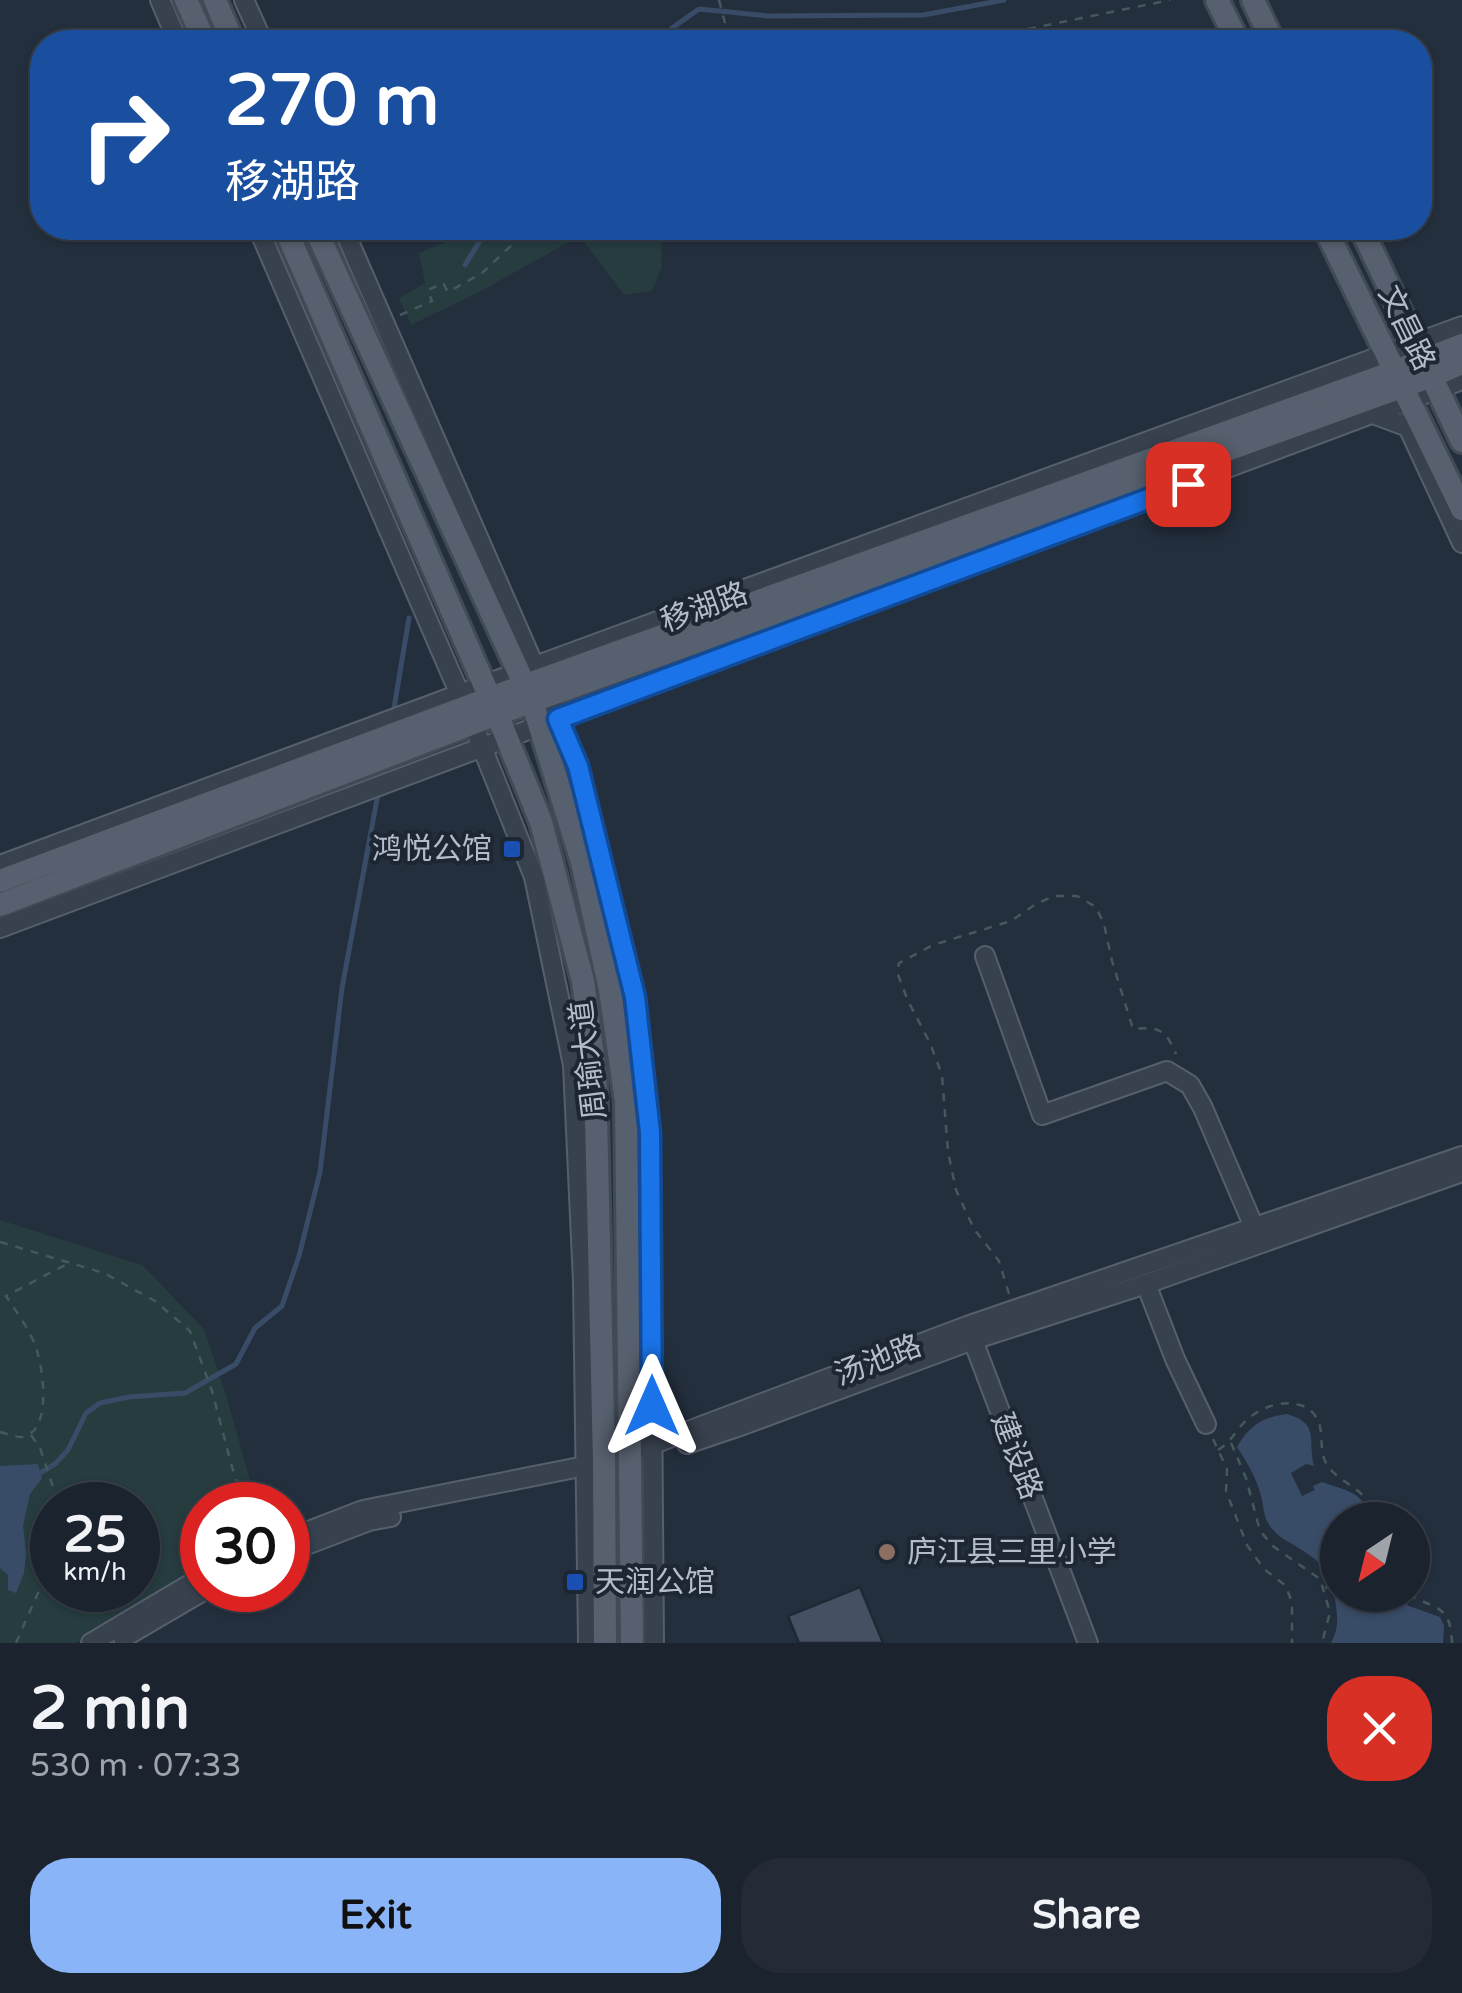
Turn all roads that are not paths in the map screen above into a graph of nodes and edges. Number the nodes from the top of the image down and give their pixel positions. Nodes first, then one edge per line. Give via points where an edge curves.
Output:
1 (160, 0) edge
2 (186, 0) edge
3 (216, 0) edge
4 (244, 0) edge
5 (1218, 0) edge
6 (1253, 0) edge
7 (173, 30) edge
8 (200, 30) edge
9 (229, 30) edge
10 (258, 30) edge
11 (1232, 30) edge
12 (1267, 30) edge
13 (263, 240) edge
14 (290, 240) edge
15 (321, 240) edge
16 (349, 240) edge
17 (1331, 240) edge
18 (1367, 240) edge
19 (1462, 326) edge
20 (1462, 345) edge
21 (1462, 363) edge
22 (1428, 367) junction
23 (1397, 378) junction
24 (1462, 380) edge
25 (1373, 414) junction
26 (1462, 440) edge
27 (1462, 510) edge
28 (1462, 542) edge
29 (533, 683) junction
30 (490, 699) junction
31 (466, 708) junction
32 (549, 723) junction
33 (388, 737) junction
34 (507, 738) junction
35 (482, 747) junction
36 (0, 865) edge
37 (0, 881) edge
38 (0, 905) edge
39 (0, 928) edge
40 (985, 956) dead end
41 (1462, 1156) edge
42 (1462, 1172) edge
43 (1254, 1227) junction
44 (1146, 1284) junction
45 (970, 1333) junction
46 (1206, 1424) road end
47 (642, 1454) junction
48 (596, 1470) junction
49 (310, 1530) edge
50 (310, 1544) edge
51 (180, 1589) edge
52 (180, 1605) edge
53 (91, 1643) edge
54 (114, 1643) edge
55 (588, 1643) edge
56 (604, 1643) edge
57 (632, 1643) edge
58 (654, 1643) edge
59 (1088, 1643) edge

1 - 7 street
2 - 8 main road
3 - 9 main road
4 - 10 street
5 - 11 main road
6 - 12 main road
13 - 31 street
14 - 30 main road, 周瑜大道
15 - 29 main road, 周瑜大道
16 - 29 street
17 - 23 main road, 文昌路
18 - 22 main road, 文昌路
19 - 22 street
20 - 22 main road
21 - 22 main road
22 - 23 main road, 移湖路
22 - 23 street
22 - 24 street
22 - 26 main road, 文昌路
23 - 25 street, 移湖路
23 - 27 main road, 文昌路
23 - 29 main road, 移湖路
23 - 29 street, 移湖路
25 - 28 street via 1408,426
25 - 32 street, 移湖路
29 - 30 main road, 移湖路
29 - 30 street, 移湖路
29 - 32 main road, 周瑜大道
30 - 31 main road, 移湖路
30 - 31 street, 移湖路
30 - 34 main road, 周瑜大道
31 - 33 main road, 移湖路
31 - 33 street, 移湖路
31 - 35 street
32 - 34 street, 移湖路
32 - 47 main road, 周瑜大道 via 610,990 626,1101
33 - 36 street, 移湖路
33 - 37 main road, 移湖路
33 - 38 main road, 移湖路
34 - 35 street, 移湖路
34 - 48 main road, 周瑜大道 via 541,822 583,981 594,1073
35 - 39 street, 移湖路
35 - 48 street via 534,877 573,1065
40 - 43 street via 1042,1115 1167,1071 1190,1086 1204,1108
41 - 43 street, 汤池路
42 - 44 street, 汤池路
43 - 45 street, 汤池路
44 - 45 street, 汤池路
44 - 46 street
45 - 47 street, 汤池路
45 - 59 street, 建设路
47 - 48 street, 汤池路
47 - 57 main road, 周瑜大道
47 - 58 street
48 - 49 street, 汤池路 via 363,1510
48 - 50 street, 汤池路 via 369,1521
48 - 55 street
48 - 56 main road, 周瑜大道
51 - 53 street
52 - 54 street

